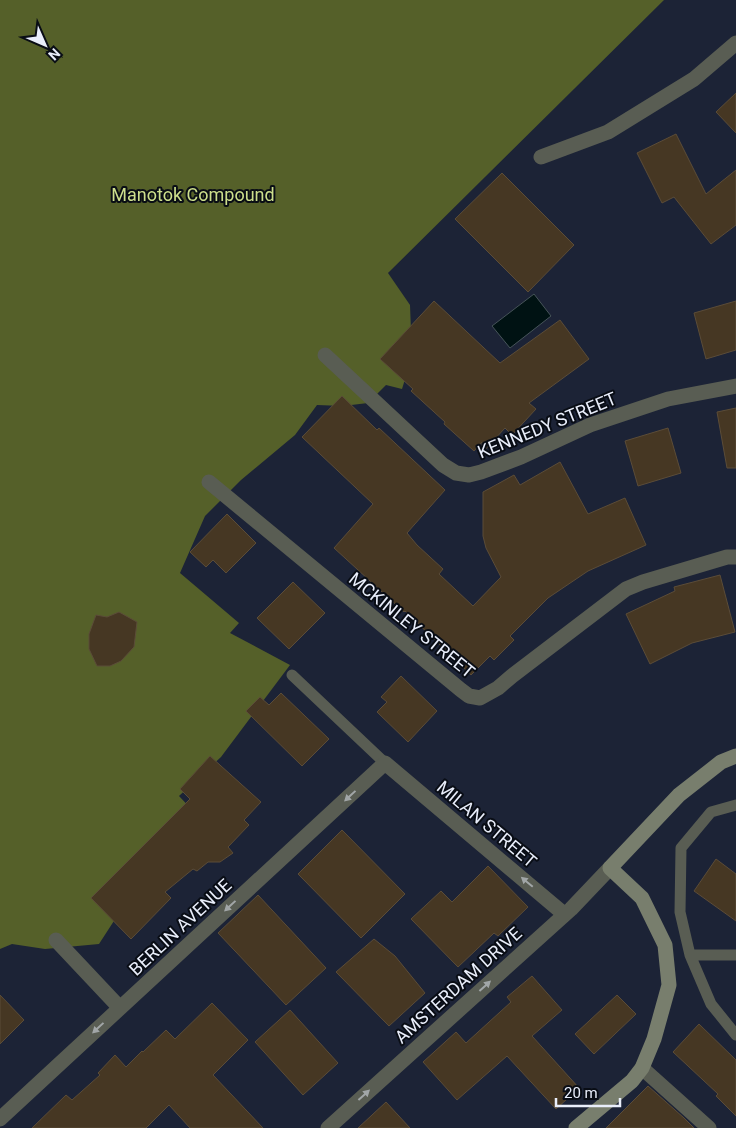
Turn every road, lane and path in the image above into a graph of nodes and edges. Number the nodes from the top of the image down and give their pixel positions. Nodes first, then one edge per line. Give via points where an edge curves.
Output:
1 (736, 43) edge
2 (541, 157) dead end
3 (325, 355) dead end
4 (736, 386) edge
5 (209, 482) dead end
6 (736, 557) edge
7 (292, 675) dead end
8 (736, 756) edge
9 (385, 763) junction
10 (736, 805) edge
11 (610, 868) junction
12 (564, 914) junction
13 (56, 940) dead end
14 (690, 955) junction
15 (736, 955) edge
16 (120, 1008) junction
17 (736, 1035) edge
18 (642, 1068) junction
19 (0, 1119) edge
20 (328, 1128) edge
21 (576, 1128) edge
22 (709, 1128) edge

1 - 2 street via 694,79 608,132
3 - 4 street, KENNEDY STREET via 443,465 469,476 521,457 590,425 668,399
5 - 6 street, MCKINLEY STREET via 461,690 480,698 498,688 626,590 643,582
7 - 9 lane
8 - 11 street via 721,762 679,795
12 -> 9 street, MILAN STREET
9 -> 16 street, BERLIN AVENUE
10 - 14 lane via 711,812 681,848 680,912
11 - 12 street, AMSTERDAM DRIVE
11 - 18 street via 642,898 665,945 669,985
20 -> 12 street, AMSTERDAM DRIVE
13 - 16 street
14 - 15 lane
14 - 17 lane via 711,1004
16 -> 19 street, BERLIN AVENUE
18 - 21 street via 632,1081
18 - 22 street

